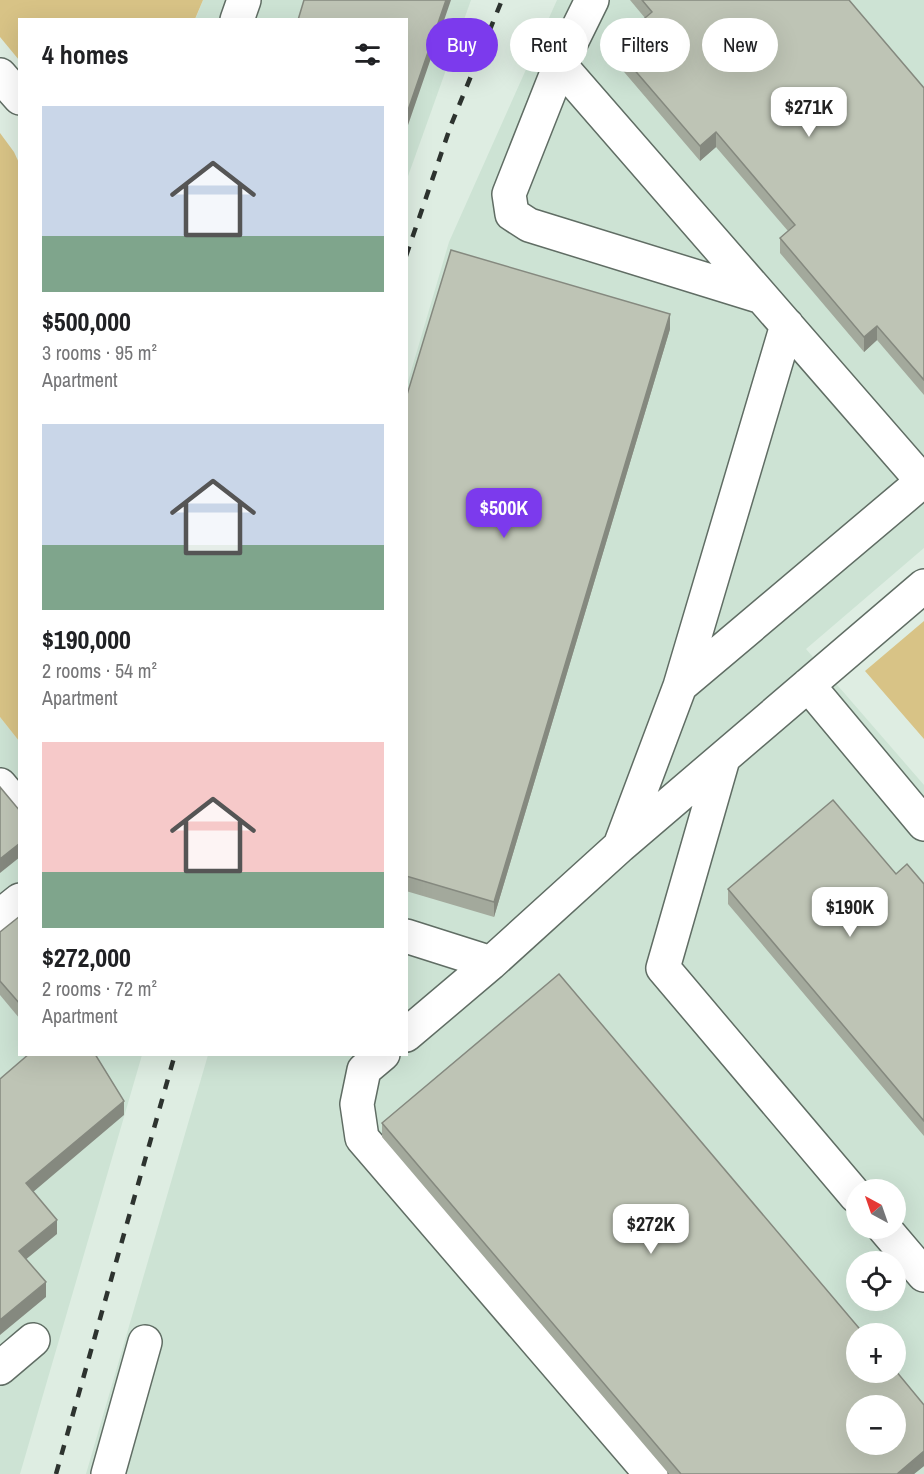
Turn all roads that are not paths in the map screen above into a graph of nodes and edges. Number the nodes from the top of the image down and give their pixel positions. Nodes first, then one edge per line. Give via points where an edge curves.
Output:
1 (244, 0) edge
2 (592, 0) edge
3 (238, 18) edge
4 (583, 18) edge
5 (557, 72) edge
6 (566, 72) edge
7 (0, 75) edge
8 (18, 96) edge
9 (762, 297) junction
10 (787, 325) junction
11 (924, 482) edge
12 (924, 586) edge
13 (808, 685) junction
14 (680, 686) junction
15 (723, 759) junction
16 (0, 785) edge
17 (18, 807) edge
18 (924, 824) edge
19 (620, 846) junction
20 (18, 902) edge
21 (0, 916) edge
22 (408, 937) edge
23 (491, 963) junction
24 (408, 1033) edge
25 (381, 1056) edge
26 (846, 1184) edge
27 (893, 1239) edge
28 (924, 1275) edge
29 (33, 1340) dead end
30 (145, 1342) dead end
31 (0, 1368) edge
32 (108, 1474) edge
33 (651, 1474) edge

1 - 3 lane
2 - 4 lane
5 - 9 lane via 509,194 512,214 529,225
6 - 9 lane
7 - 8 lane
9 - 10 lane
10 - 11 lane
10 - 14 lane
11 - 14 lane
12 - 13 lane
13 - 15 lane
13 - 18 lane
14 - 19 lane
15 - 19 lane
15 - 26 lane via 663,968
16 - 17 lane
19 - 23 lane
20 - 21 lane
22 - 23 lane
23 - 24 lane
25 - 33 lane via 364,1070 357,1104 362,1138
27 - 28 lane
29 - 31 lane
30 - 32 lane

